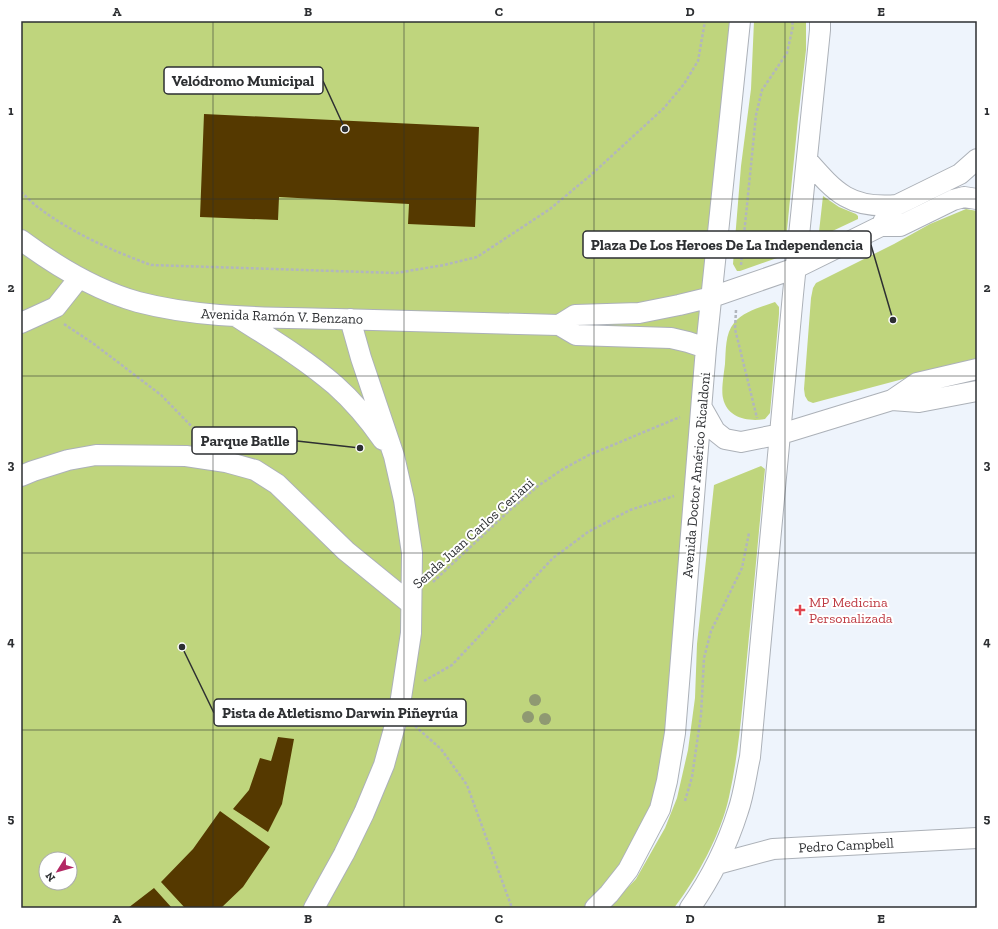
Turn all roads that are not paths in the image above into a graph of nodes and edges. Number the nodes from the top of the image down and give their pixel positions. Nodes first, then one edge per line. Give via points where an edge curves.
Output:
1 (740, 21) edge
2 (820, 21) edge
3 (977, 159) edge
4 (807, 160) junction
5 (969, 173) edge
6 (977, 199) edge
7 (897, 205) junction
8 (881, 226) junction
9 (21, 240) edge
10 (796, 268) junction
11 (80, 278) junction
12 (712, 297) junction
13 (237, 317) junction
14 (350, 319) junction
15 (21, 323) edge
16 (559, 325) junction
17 (706, 348) junction
18 (977, 369) edge
19 (977, 391) edge
20 (892, 400) junction
21 (702, 408) junction
22 (781, 434) junction
23 (394, 456) junction
24 (21, 476) edge
25 (411, 604) junction
26 (977, 838) edge
27 (717, 864) junction
28 (314, 908) edge
29 (595, 908) edge
30 (690, 908) edge

1 - 12 street, Avenida Doctor Américo Ricaldoni
2 - 4 street
3 - 5 street
4 - 7 street via 836,192 849,200 872,205
4 - 10 street
5 - 7 street
6 - 8 street via 964,197 953,200 900,226
7 - 8 street via 888,213
8 - 10 street, Avenida Ramón V. Benzano
9 - 11 street, Avenida Ramón V. Benzano via 48,260
10 - 12 street, Avenida Ramón V. Benzano
10 - 22 street
11 - 13 street, Avenida Ramón V. Benzano via 137,301 180,311
11 - 15 street via 56,307
12 - 16 street, Avenida Ramón V. Benzano via 639,313 575,316
12 - 17 street, Avenida Doctor Américo Ricaldoni
13 - 14 street, Avenida Ramón V. Benzano
13 - 23 street via 335,385 368,419
14 - 16 street, Avenida Ramón V. Benzano
14 - 23 street
16 - 17 street, Avenida Ramón V. Benzano via 576,335 671,338
17 - 21 street, Avenida Doctor Américo Ricaldoni
18 - 20 street via 917,383
19 - 20 street via 919,402
20 - 22 street
21 - 22 street via 715,430 725,439 741,442
21 - 29 street, Avenida Doctor Américo Ricaldoni via 675,733 668,781 660,809 628,870
22 - 27 street via 750,756 739,810
23 - 25 street via 412,553
24 - 25 street via 68,460 96,455 186,456 226,462 255,470 277,484 346,551
25 - 28 street via 411,633 400,702 384,765 344,854
26 - 27 street, Pedro Campbell via 773,849
27 - 30 street

